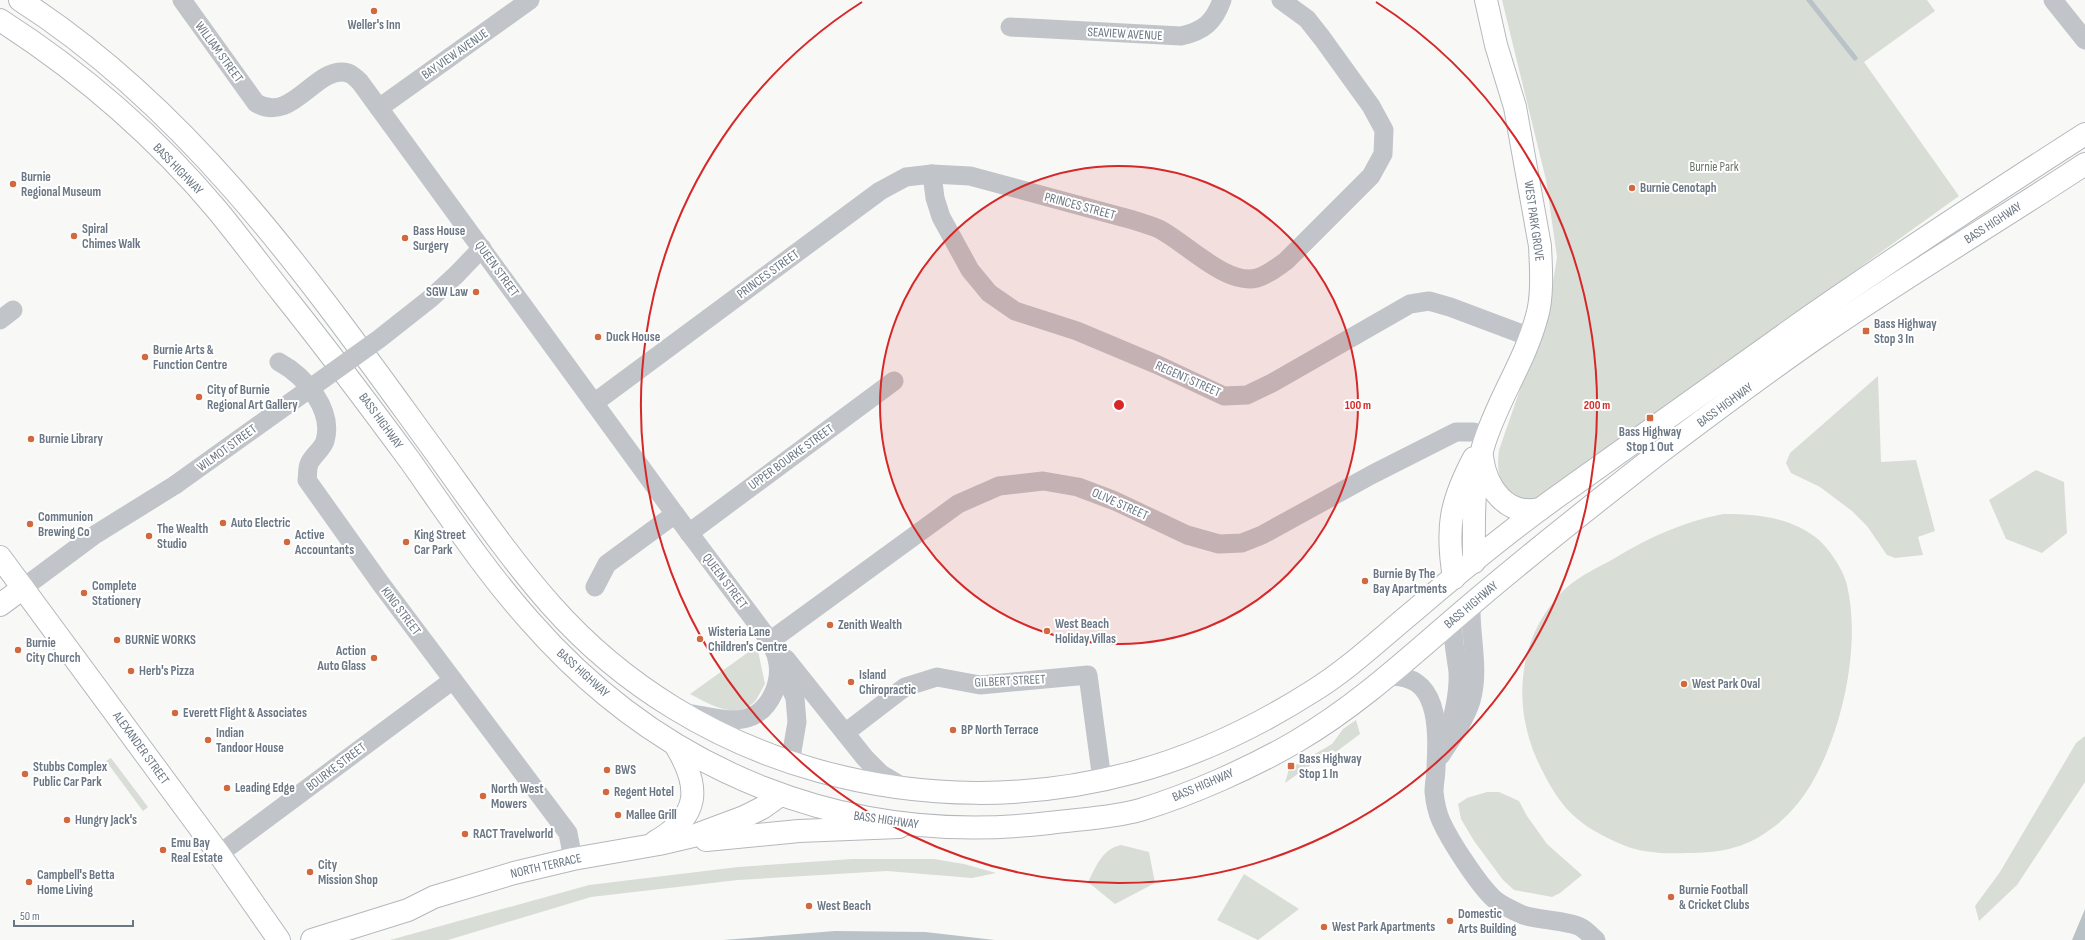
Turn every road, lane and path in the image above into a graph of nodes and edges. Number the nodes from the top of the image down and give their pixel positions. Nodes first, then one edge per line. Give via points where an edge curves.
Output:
1 (20, 0) edge
2 (182, 0) edge
3 (530, 0) edge
4 (1222, 0) edge
5 (1281, 0) edge
6 (1486, 0) edge
7 (2053, 0) edge
8 (0, 20) edge
9 (1010, 27) dead end
10 (2085, 40) edge
11 (256, 103) joint
12 (379, 108) junction
13 (2085, 134) edge
14 (2085, 164) edge
15 (932, 174) junction
16 (1948, 222) junction
17 (1959, 246) junction
18 (482, 248) junction
19 (1530, 337) junction
20 (278, 362) dead end
21 (894, 382) dead end
22 (594, 403) junction
23 (1484, 445) junction
24 (1540, 509) junction
25 (675, 514) junction
26 (689, 532) junction
27 (0, 558) edge
28 (1474, 562) junction
29 (1454, 578) junction
30 (595, 587) dead end
31 (23, 588) junction
32 (0, 605) edge
33 (1470, 605) junction
34 (1453, 620) junction
35 (770, 641) junction
36 (1385, 677) junction
37 (454, 680) junction
38 (813, 691) junction
39 (795, 698) junction
40 (677, 712) junction
41 (845, 733) junction
42 (676, 746) junction
43 (1438, 762) junction
44 (790, 763) junction
45 (1102, 780) junction
46 (905, 788) junction
47 (779, 796) junction
48 (927, 825) junction
49 (651, 846) junction
50 (219, 854) junction
51 (573, 859) junction
52 (280, 940) edge
53 (312, 940) edge
54 (1596, 940) edge

1 - 40 main road, BASS HIGHWAY via 81,41 155,106 211,164 286,254 377,372 550,605 615,667
2 - 11 street, WILLIAM STREET
3 - 12 street, BAY VIEW AVENUE
4 - 9 street, SEAVIEW AVENUE via 1209,23 1196,33 1181,36
5 - 15 street, PRINCES STREET via 1307,19 1371,106 1384,130 1383,154 1371,176 1286,261 1271,272 1255,278 1238,277 1219,268 1159,229 1133,220 970,176
6 - 19 main road, WEST PARK GROVE via 1496,45 1515,107 1540,246 1538,314
7 - 10 street
8 - 42 main road, BASS HIGHWAY via 64,63 138,128 215,208 353,384 503,589 530,621 602,692
11 - 12 street, QUEEN STREET via 266,109 278,109 336,72 348,73 360,82
12 - 18 street, QUEEN STREET
13 - 16 main road, BASS HIGHWAY
14 - 17 main road, BASS HIGHWAY
15 - 19 street, REGENT STREET via 941,217 970,270 989,293 1015,311 1084,334 1224,396 1247,395 1272,383 1410,304 1429,301
15 - 22 street, PRINCES STREET via 906,177 880,191
16 - 17 main road
16 - 24 main road, BASS HIGHWAY via 1802,322
17 - 33 main road, BASS HIGHWAY via 1816,338 1664,449
18 - 22 street, QUEEN STREET
18 - 31 street, WILMOT STREET, bridge via 431,298 379,339 175,485 93,536
19 - 23 main road, WEST PARK GROVE
20 - 37 street, KING STREET via 293,370 302,380 321,403 327,421 324,442 309,464 307,480
21 - 26 street, UPPER BOURKE STREET
22 - 25 street, QUEEN STREET
23 - 24 main road via 1489,480 1502,500 1510,507 1523,511
23 - 28 main road, WEST PARK GROVE via 1475,509
23 - 29 main road, WEST PARK GROVE via 1460,486 1450,519 1449,543
23 - 35 street, OLIVE STREET via 1474,432 1456,432 1262,535 1242,543 1219,544 1187,535 1115,501 1078,487 1043,481 999,486 958,504
24 - 28 main road, BASS HIGHWAY
25 - 26 street, QUEEN STREET
25 - 30 street via 607,564
26 - 35 street, QUEEN STREET
27 - 31 main road, ALEXANDER STREET
28 - 29 main road, BASS HIGHWAY
28 - 33 main road, WEST PARK GROVE
29 - 34 main road, WEST PARK GROVE
29 - 45 main road, BASS HIGHWAY via 1360,658 1314,691 1254,725 1169,761
31 - 32 main road, WILMOT STREET
31 - 50 main road, ALEXANDER STREET
33 - 34 main road, BASS HIGHWAY
33 - 43 street via 1475,671 1471,700
34 - 36 main road, BASS HIGHWAY
34 - 43 street via 1452,640 1457,663 1458,687 1454,712
35 - 38 street
35 - 39 street, QUEEN STREET
35 - 40 street via 778,663 778,677 771,699 760,712 736,720
36 - 43 street via 1401,676 1414,680 1430,699 1435,713
36 - 48 main road, BASS HIGHWAY via 1350,706 1293,743 1202,787 1137,811 1024,826
37 - 50 street, BOURKE STREET
37 - 51 street, KING STREET via 568,833
38 - 39 street
38 - 41 street
39 - 44 street, QUEEN STREET via 797,722
40 - 44 main road, BASS HIGHWAY via 750,748
41 - 45 street, GILBERT STREET via 905,687 937,677 980,685 1088,675
41 - 46 street via 881,774
42 - 47 main road, BASS HIGHWAY
42 - 49 main road via 692,777 694,792 691,805 674,828
43 - 54 street via 1434,791 1441,821 1468,866 1494,899 1524,915 1582,927
44 - 46 main road, BASS HIGHWAY via 844,778
44 - 47 main road
45 - 46 main road, BASS HIGHWAY via 994,793
47 - 48 main road, BASS HIGHWAY via 853,816
47 - 49 main road, NORTH TERRACE via 762,808 727,824 686,838
48 - 49 main road via 799,831
49 - 51 main road, NORTH TERRACE
50 - 52 main road, ALEXANDER STREET
51 - 53 main road, NORTH TERRACE via 514,873

